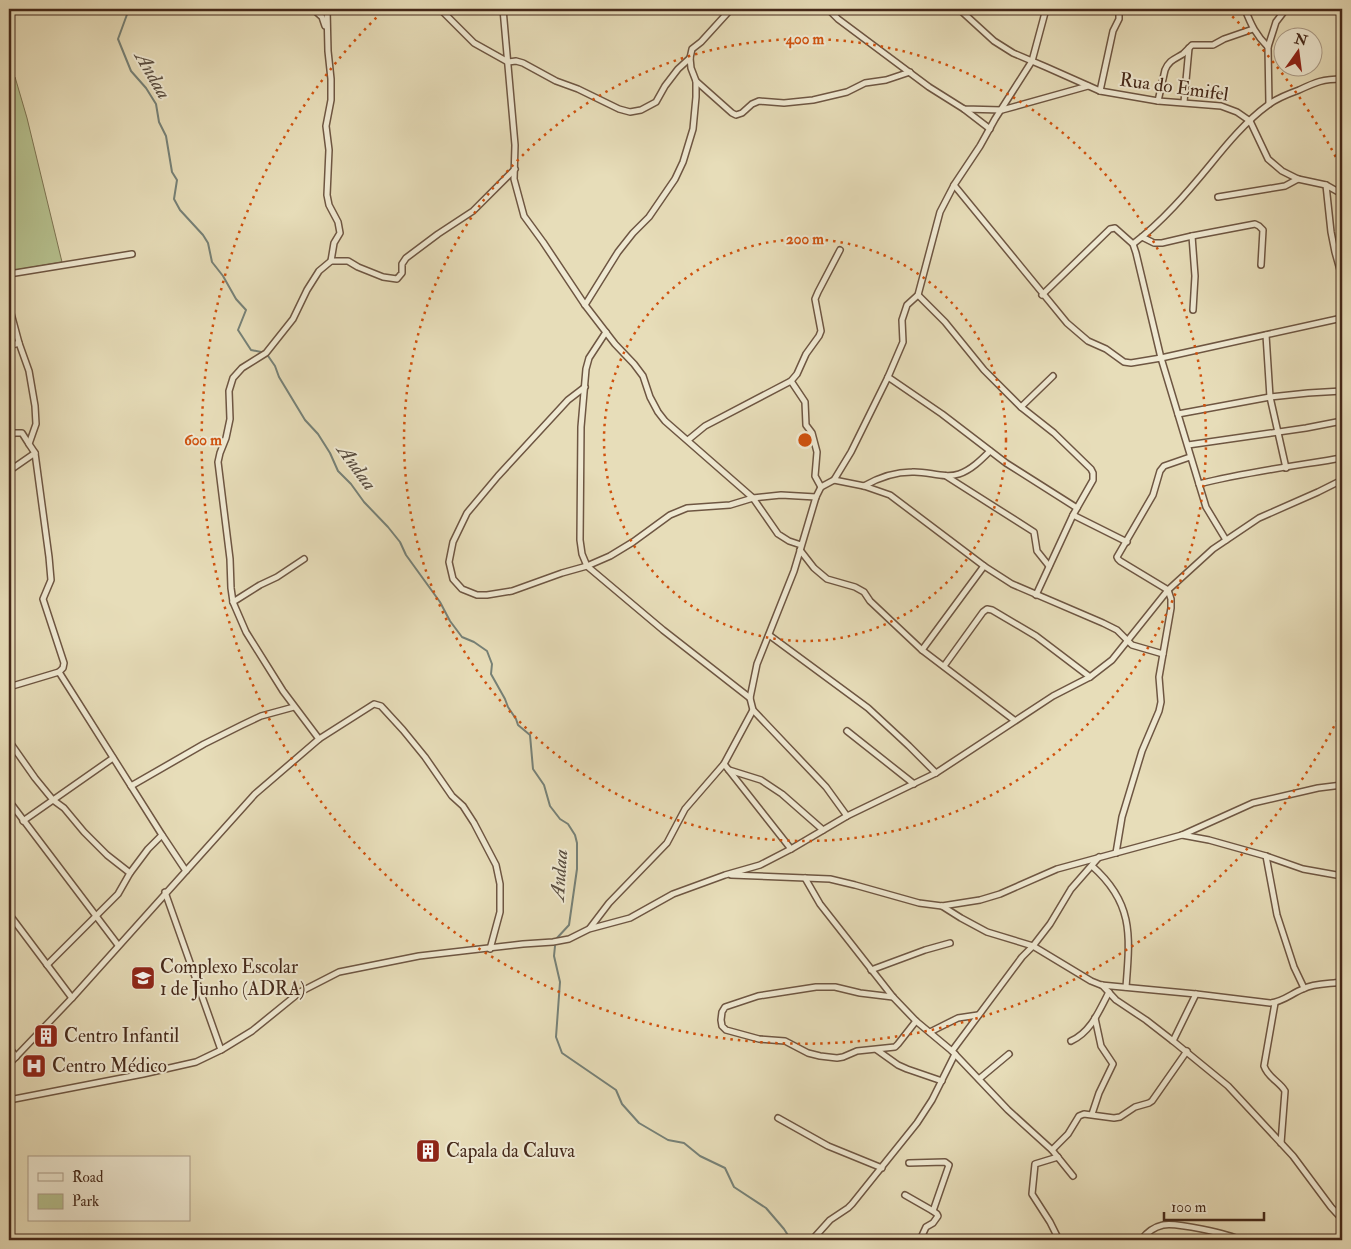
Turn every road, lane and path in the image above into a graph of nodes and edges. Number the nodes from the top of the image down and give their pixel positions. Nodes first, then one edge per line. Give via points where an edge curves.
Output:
1 (313, 9) edge
2 (327, 9) edge
3 (440, 9) edge
4 (503, 9) edge
5 (731, 9) edge
6 (828, 9) edge
7 (958, 9) edge
8 (1046, 9) edge
9 (1119, 9) edge
10 (1245, 9) edge
11 (1286, 9) edge
12 (327, 29) junction
13 (1253, 29) junction
14 (1268, 47) junction
15 (1189, 48) junction
16 (690, 58) junction
17 (1032, 61) junction
18 (508, 62) junction
19 (910, 72) junction
20 (1342, 79) edge
21 (696, 80) junction
22 (1088, 86) junction
23 (1100, 92) junction
24 (1158, 101) junction
25 (1184, 102) junction
26 (1269, 104) junction
27 (964, 109) junction
28 (1002, 110) junction
29 (1250, 121) junction
30 (990, 129) junction
31 (515, 169) junction
32 (1298, 179) junction
33 (1326, 185) junction
34 (954, 186) junction
35 (1342, 194) edge
36 (1218, 197) dead end
37 (1192, 236) junction
38 (1142, 237) junction
39 (1133, 244) junction
40 (840, 250) dead end
41 (132, 254) dead end
42 (331, 261) junction
43 (1261, 265) dead end
44 (9, 274) edge
45 (1342, 277) edge
46 (918, 295) junction
47 (1042, 295) junction
48 (585, 305) junction
49 (9, 306) edge
50 (1193, 310) dead end
51 (1342, 318) edge
52 (606, 332) junction
53 (1266, 335) junction
54 (19, 343) junction
55 (9, 346) edge
56 (1161, 358) junction
57 (1053, 376) dead end
58 (888, 377) junction
59 (791, 380) junction
60 (585, 387) junction
61 (1342, 391) edge
62 (1270, 397) junction
63 (1021, 407) junction
64 (1178, 414) junction
65 (1342, 421) edge
66 (1278, 432) junction
67 (9, 436) edge
68 (688, 440) junction
69 (29, 444) junction
70 (1188, 445) junction
71 (990, 451) junction
72 (35, 453) junction
73 (1190, 457) junction
74 (1342, 458) edge
75 (1286, 468) junction
76 (9, 471) edge
77 (946, 476) junction
78 (834, 480) junction
79 (1342, 480) edge
80 (1199, 484) junction
81 (864, 486) junction
82 (821, 487) junction
83 (816, 497) junction
84 (753, 498) junction
85 (1077, 508) junction
86 (1073, 515) junction
87 (1226, 540) junction
88 (1126, 542) junction
89 (800, 547) junction
90 (304, 559) dead end
91 (588, 566) junction
92 (984, 566) junction
93 (1050, 566) junction
94 (1168, 590) junction
95 (1036, 595) junction
96 (233, 602) junction
97 (769, 635) junction
98 (1128, 641) junction
99 (922, 650) junction
100 (1163, 654) junction
101 (944, 666) junction
102 (59, 672) junction
103 (1090, 677) junction
104 (9, 687) edge
105 (750, 698) junction
106 (294, 707) junction
107 (753, 710) junction
108 (1014, 720) junction
109 (847, 731) dead end
110 (319, 739) junction
111 (9, 741) edge
112 (113, 758) junction
113 (724, 764) junction
114 (729, 770) junction
115 (936, 773) junction
116 (914, 784) junction
117 (1342, 785) edge
118 (131, 786) junction
119 (53, 800) junction
120 (9, 801) edge
121 (847, 816) junction
122 (23, 821) junction
123 (823, 830) junction
124 (162, 835) junction
125 (1182, 835) junction
126 (791, 849) junction
127 (1116, 853) junction
128 (1100, 856) junction
129 (1266, 856) junction
130 (1092, 866) junction
131 (186, 871) junction
132 (130, 874) junction
133 (725, 875) junction
134 (1342, 876) edge
135 (805, 878) junction
136 (165, 892) junction
137 (942, 906) junction
138 (9, 914) edge
139 (96, 915) junction
140 (590, 929) junction
141 (950, 943) dead end
142 (118, 945) junction
143 (1033, 946) junction
144 (490, 949) junction
145 (47, 965) junction
146 (871, 970) junction
147 (1342, 982) edge
148 (1101, 985) junction
149 (1126, 987) junction
150 (1304, 988) junction
151 (1109, 992) junction
152 (1196, 994) junction
153 (72, 998) junction
154 (893, 998) junction
155 (1275, 1003) junction
156 (978, 1015) junction
157 (1095, 1018) junction
158 (916, 1021) junction
159 (930, 1032) junction
160 (1071, 1041) dead end
161 (1173, 1041) junction
162 (9, 1047) edge
163 (221, 1050) junction
164 (876, 1050) junction
165 (1187, 1051) junction
166 (953, 1052) junction
167 (1008, 1054) dead end
168 (16, 1056) junction
169 (9, 1064) edge
170 (979, 1079) junction
171 (942, 1081) junction
172 (9, 1100) edge
173 (1092, 1114) junction
174 (778, 1118) dead end
175 (1281, 1143) junction
176 (1052, 1150) junction
177 (1058, 1157) junction
178 (909, 1163) dead end
179 (882, 1168) junction
180 (1073, 1176) dead end
181 (905, 1195) dead end
182 (933, 1210) junction
183 (1342, 1219) edge
184 (812, 1240) edge
185 (920, 1240) edge
186 (1059, 1240) edge
187 (1141, 1240) edge
188 (1240, 1240) edge

1 - 12 street via 322,17
2 - 12 street
3 - 18 street via 474,43
4 - 18 street
5 - 16 street via 692,49
6 - 19 street
7 - 17 street, Rua do Emifel via 994,41
8 - 17 street
9 - 23 street
10 - 13 street
11 - 14 street via 1276,22
12 - 42 street via 331,79 326,126 329,150 327,196 340,233 334,243
13 - 14 street
13 - 15 street via 1213,46 1192,45
14 - 26 street
15 - 24 street via 1167,65
15 - 25 street
16 - 18 street via 678,69 656,102 630,112 556,81 523,62
16 - 21 street
17 - 22 street, Rua do Emifel
17 - 28 street
18 - 31 street
19 - 21 street via 813,100 759,101 736,115
19 - 27 street
20 - 26 street via 1320,80
21 - 48 street via 693,129 675,179 649,217 618,252
22 - 23 street, Rua do Emifel
22 - 28 street
23 - 24 street, Rua do Emifel
24 - 25 street, Rua do Emifel
25 - 29 street, Rua do Emifel via 1221,106
26 - 29 street
27 - 28 street
27 - 30 street
28 - 30 street
29 - 32 street, Rua do Emifel via 1268,159
29 - 38 street via 1178,203
30 - 34 street
31 - 42 street via 473,211 406,258 397,279 384,277 348,261
31 - 48 street via 514,179 524,216
32 - 33 street, Rua do Emifel
32 - 36 street via 1285,186
33 - 35 street, Rua do Emifel
33 - 45 street via 1331,232
34 - 46 street via 940,212
34 - 47 street
37 - 38 street via 1162,243
37 - 43 street via 1260,226 1263,230
37 - 50 street
38 - 39 street
39 - 47 street via 1115,228 1110,229
39 - 56 street
40 - 59 street via 816,299 821,331
41 - 44 street
42 - 96 street via 307,290 293,319 266,353 242,368 233,378 229,391 230,419 218,462
46 - 58 street via 907,305 902,320 903,342
46 - 63 street
47 - 56 street via 1083,338 1124,362
48 - 52 street
49 - 54 street
51 - 53 street
52 - 60 street via 589,358
52 - 68 street via 643,376 658,412
53 - 56 street
53 - 62 street
54 - 55 street
54 - 69 street via 29,371 35,406 36,424
56 - 64 street
57 - 63 street
58 - 71 street
58 - 78 street
59 - 68 street via 705,426
59 - 82 street via 805,402 806,425 812,433 817,452 815,476
60 - 91 street via 581,428 580,540
60 - 91 street via 568,400 467,514 449,562 453,578 462,589 477,595 512,590
61 - 62 street
62 - 64 street
62 - 66 street
63 - 85 street via 1091,469 1093,480
64 - 70 street
65 - 66 street
66 - 70 street
66 - 75 street
67 - 69 street via 22,433
68 - 84 street
69 - 72 street
70 - 73 street
71 - 77 street via 970,469
71 - 85 street
72 - 76 street
72 - 102 street via 50,557 51,580 43,599 64,663
73 - 80 street
73 - 88 street via 1164,466 1160,471 1153,495
74 - 75 street
75 - 80 street
77 - 81 street via 912,471
77 - 93 street via 1034,532 1038,551
78 - 81 street
78 - 82 street
79 - 87 street via 1259,518
80 - 87 street via 1206,506
81 - 92 street via 890,495
82 - 83 street
83 - 84 street via 781,495
83 - 89 street
84 - 89 street via 778,534
84 - 91 street via 730,505 687,508 670,515 633,542
85 - 86 street
86 - 88 street
86 - 93 street
87 - 94 street
88 - 94 street via 1118,559
89 - 97 street
89 - 99 street via 814,568 827,579 864,592
90 - 96 street
91 - 105 street
92 - 95 street
92 - 99 street
93 - 95 street
94 - 98 street
94 - 100 street via 1171,608
95 - 98 street via 1117,630
96 - 106 street via 246,632
97 - 105 street via 757,664
97 - 115 street via 868,708
98 - 100 street
98 - 103 street via 1112,660
99 - 101 street
100 - 127 street via 1159,711 1142,751 1122,817
101 - 103 street via 986,609 1036,636
101 - 108 street
102 - 104 street
102 - 112 street
103 - 108 street
105 - 107 street
106 - 110 street
106 - 118 street via 242,725
107 - 113 street
107 - 121 street via 826,787
108 - 115 street
109 - 116 street
110 - 131 street via 255,794
110 - 144 street via 374,704 381,706 403,730 463,806 496,865 500,912
111 - 119 street
112 - 118 street
112 - 119 street
113 - 114 street
113 - 140 street via 684,808 667,843 609,903
114 - 123 street via 761,780
114 - 126 street
115 - 116 street
116 - 121 street
117 - 125 street via 1253,803
118 - 124 street
119 - 122 street
119 - 132 street
120 - 122 street
121 - 123 street
122 - 139 street
123 - 126 street
124 - 131 street
124 - 132 street via 148,848
125 - 127 street
125 - 129 street
126 - 133 street via 760,865
127 - 128 street
128 - 130 street
128 - 137 street via 1057,869 1000,894
129 - 134 street via 1304,869
129 - 150 street via 1277,915
130 - 143 street via 1071,889
130 - 149 street via 1116,892 1126,921 1129,937
131 - 136 street
132 - 139 street via 118,894
133 - 135 street
133 - 140 street via 673,894 630,918
135 - 137 street via 830,879 918,903
135 - 146 street via 820,904
136 - 142 street
136 - 163 street
137 - 143 street via 987,932
138 - 145 street
139 - 142 street
139 - 145 street
140 - 144 street via 569,939
141 - 146 street
142 - 153 street
143 - 148 street
143 - 156 street
144 - 163 street via 419,956 339,972 300,992 252,1031
145 - 153 street
146 - 154 street
147 - 150 street
148 - 149 street
148 - 151 street
149 - 152 street
150 - 155 street
151 - 157 street
151 - 161 street
152 - 155 street
152 - 161 street
153 - 168 street
154 - 158 street
154 - 164 street via 835,987 816,987 758,996 724,1007 722,1012 722,1026 726,1030 759,1039 785,1041 820,1056 838,1058 857,1051
155 - 175 street via 1264,1066 1267,1074 1285,1091
156 - 159 street via 958,1018
156 - 166 street
157 - 160 street via 1082,1034
157 - 173 street via 1101,1046 1113,1064
158 - 159 street
158 - 164 street via 895,1047
159 - 166 street
161 - 165 street
162 - 168 street
163 - 172 street via 196,1062
164 - 171 street via 898,1065
165 - 173 street via 1149,1104 1135,1107 1120,1117
165 - 175 street via 1228,1086
166 - 170 street
166 - 171 street
167 - 170 street
168 - 169 street
170 - 176 street
171 - 179 street via 917,1123
173 - 176 street via 1080,1116
174 - 179 street via 828,1146
175 - 183 street
176 - 177 street
177 - 180 street
177 - 186 street via 1035,1164 1032,1194
178 - 182 street via 945,1162 949,1165
179 - 184 street via 852,1204 830,1220
181 - 182 street
182 - 185 street via 937,1220 926,1227
187 - 188 street via 1154,1228 1165,1224 1229,1235

